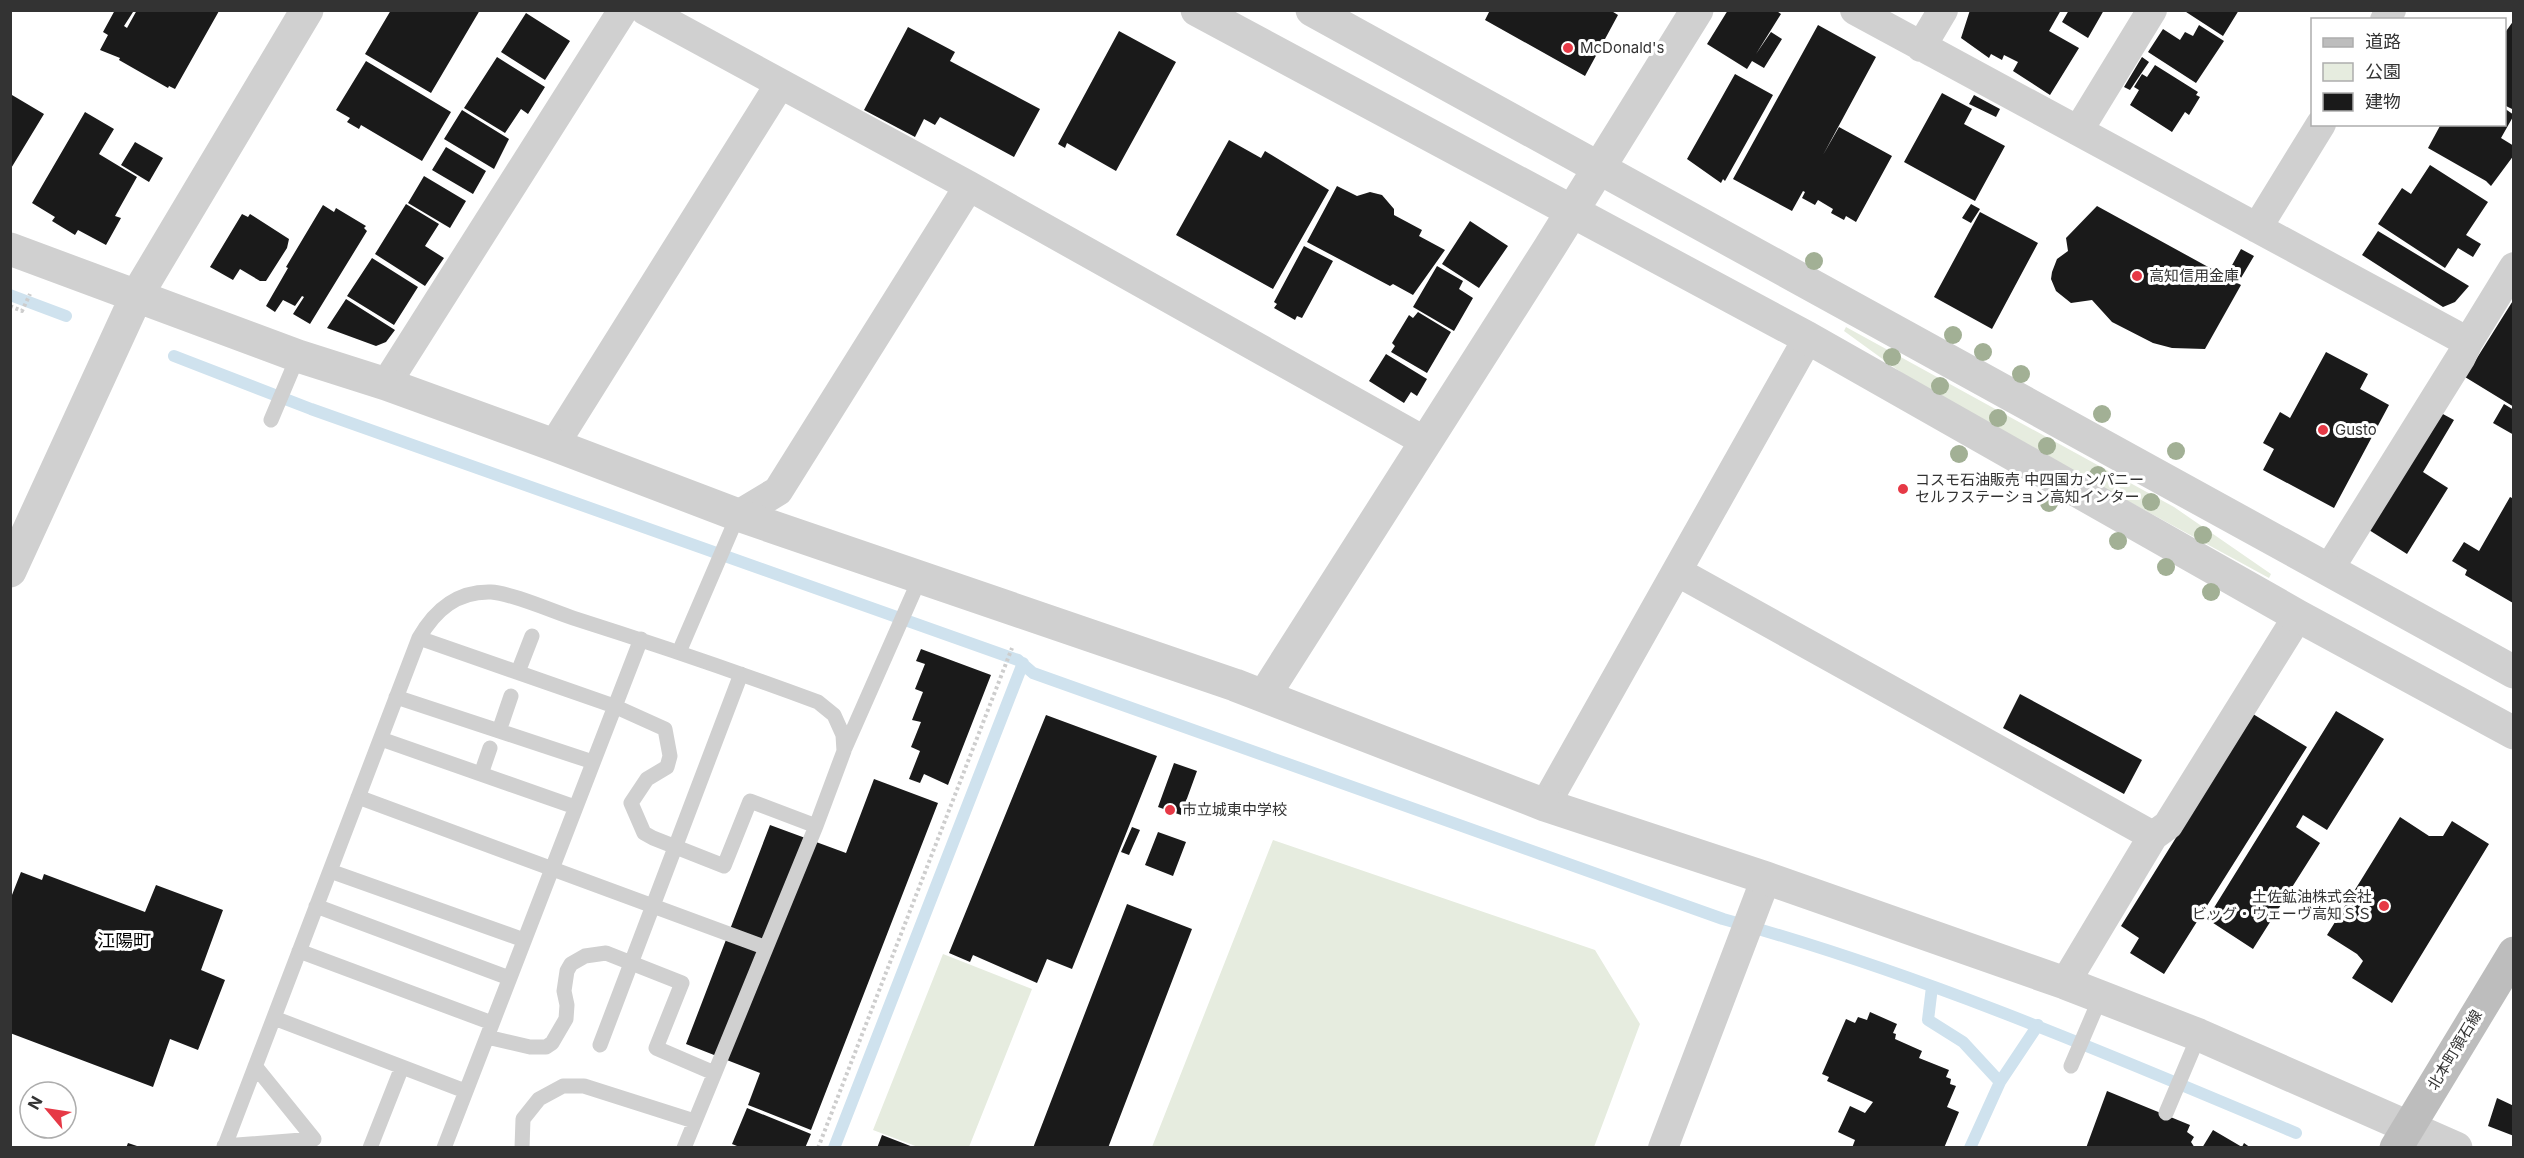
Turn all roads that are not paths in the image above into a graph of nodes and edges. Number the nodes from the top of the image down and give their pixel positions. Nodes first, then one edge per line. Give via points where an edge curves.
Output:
1 (307, 10) edge
2 (623, 10) edge
3 (645, 10) edge
4 (1197, 10) edge
5 (1312, 10) edge
6 (1697, 10) edge
7 (1856, 10) edge
8 (1943, 10) edge
9 (2152, 10) edge
10 (1921, 46) junction
11 (780, 84) junction
12 (2320, 126) edge
13 (2078, 131) junction
14 (1599, 169) junction
15 (969, 186) junction
16 (1572, 212) junction
17 (2257, 228) junction
18 (10, 249) edge
19 (2514, 267) edge
20 (137, 295) junction
21 (1808, 338) junction
22 (2468, 342) junction
23 (298, 356) junction
24 (386, 384) junction
25 (271, 420) dead end
26 (1426, 441) junction
27 (554, 445) junction
28 (738, 515) junction
29 (2329, 569) junction
30 (10, 571) edge
31 (1678, 572) junction
32 (920, 578) junction
33 (2298, 616) junction
34 (532, 636) dead end
35 (419, 638) junction
36 (641, 639) junction
37 (679, 652) junction
38 (518, 672) junction
39 (2514, 672) edge
40 (741, 674) junction
41 (511, 696) dead end
42 (1264, 696) junction
43 (396, 697) junction
44 (614, 706) junction
45 (499, 731) junction
46 (2514, 733) edge
47 (381, 738) junction
48 (490, 748) dead end
49 (844, 751) junction
50 (592, 762) junction
51 (481, 774) junction
52 (358, 797) junction
53 (1545, 805) junction
54 (575, 807) junction
55 (816, 826) junction
56 (2153, 836) junction
57 (673, 847) junction
58 (551, 869) junction
59 (330, 871) junction
60 (1766, 878) junction
61 (316, 906) junction
62 (652, 906) junction
63 (524, 940) junction
64 (764, 947) junction
65 (299, 951) junction
66 (2514, 954) edge
67 (632, 962) junction
68 (509, 978) junction
69 (2065, 982) junction
70 (2101, 996) junction
71 (273, 1018) junction
72 (489, 1030) junction
73 (2199, 1035) junction
74 (600, 1045) dead end
75 (255, 1065) junction
76 (2071, 1066) dead end
77 (402, 1067) junction
78 (714, 1073) junction
79 (465, 1091) junction
80 (2166, 1113) dead end
81 (694, 1121) junction
82 (2403, 1137) edge
83 (224, 1147) edge
84 (370, 1148) edge
85 (444, 1148) edge
86 (522, 1148) edge
87 (684, 1148) edge
88 (1663, 1148) edge
89 (2456, 1148) edge

1 - 20 street
2 - 24 street
3 - 11 street
4 - 16 street
5 - 14 street
6 - 14 street
7 - 10 street
8 - 10 street
9 - 13 street
10 - 13 street
11 - 15 street
11 - 27 street
12 - 17 street
13 - 17 street
14 - 16 street
14 - 29 street
15 - 26 street
15 - 28 street via 778,490
16 - 21 street
16 - 26 street
17 - 22 street
18 - 20 street
19 - 22 street
20 - 23 street
20 - 30 street
21 - 31 street
21 - 33 street
22 - 29 street
23 - 24 street
23 - 25 lane
24 - 27 street
26 - 42 street
27 - 28 street
28 - 32 street
28 - 37 lane
29 - 39 street
31 - 53 street
31 - 56 street
32 - 42 street
32 - 49 lane
33 - 46 street
33 - 56 street via 2168,825
34 - 38 lane
35 - 36 lane via 442,606 455,598 493,592
35 - 38 lane
35 - 43 lane
36 - 37 lane
36 - 44 lane
37 - 40 lane
38 - 44 lane
40 - 49 lane via 818,702 834,715 843,735
40 - 57 lane
41 - 45 lane
42 - 53 street
43 - 45 lane
43 - 47 lane
44 - 50 lane
44 - 57 lane via 665,729 670,756 667,767 647,779 631,803 644,833
45 - 50 lane
47 - 51 lane
47 - 52 lane
48 - 51 lane
49 - 55 lane
50 - 54 lane
51 - 54 lane
52 - 58 lane
52 - 59 lane
53 - 60 street
54 - 58 lane
55 - 57 lane via 750,801 724,866
55 - 64 lane
56 - 69 street
57 - 62 lane
58 - 62 lane
58 - 63 lane
59 - 61 lane
59 - 63 lane
60 - 69 street
60 - 88 street
61 - 65 lane
61 - 68 lane
62 - 64 lane
62 - 67 lane
63 - 68 lane
64 - 78 lane
65 - 71 lane
65 - 72 lane
66 - 82 main road, 北本町領石線
67 - 72 lane via 606,953 585,956 571,964 564,980 566,1019 546,1047 530,1047
67 - 74 lane
67 - 78 lane via 682,983 656,1048
68 - 72 lane
69 - 70 street
70 - 73 street
70 - 76 lane
71 - 75 lane
71 - 77 lane
72 - 79 lane
73 - 80 lane
73 - 82 street
75 - 83 lane
75 - 83 lane via 314,1139
77 - 79 lane
77 - 84 lane
78 - 81 lane
79 - 85 lane
81 - 86 lane via 584,1086 563,1086 539,1099 524,1119
81 - 87 lane
82 - 89 street

